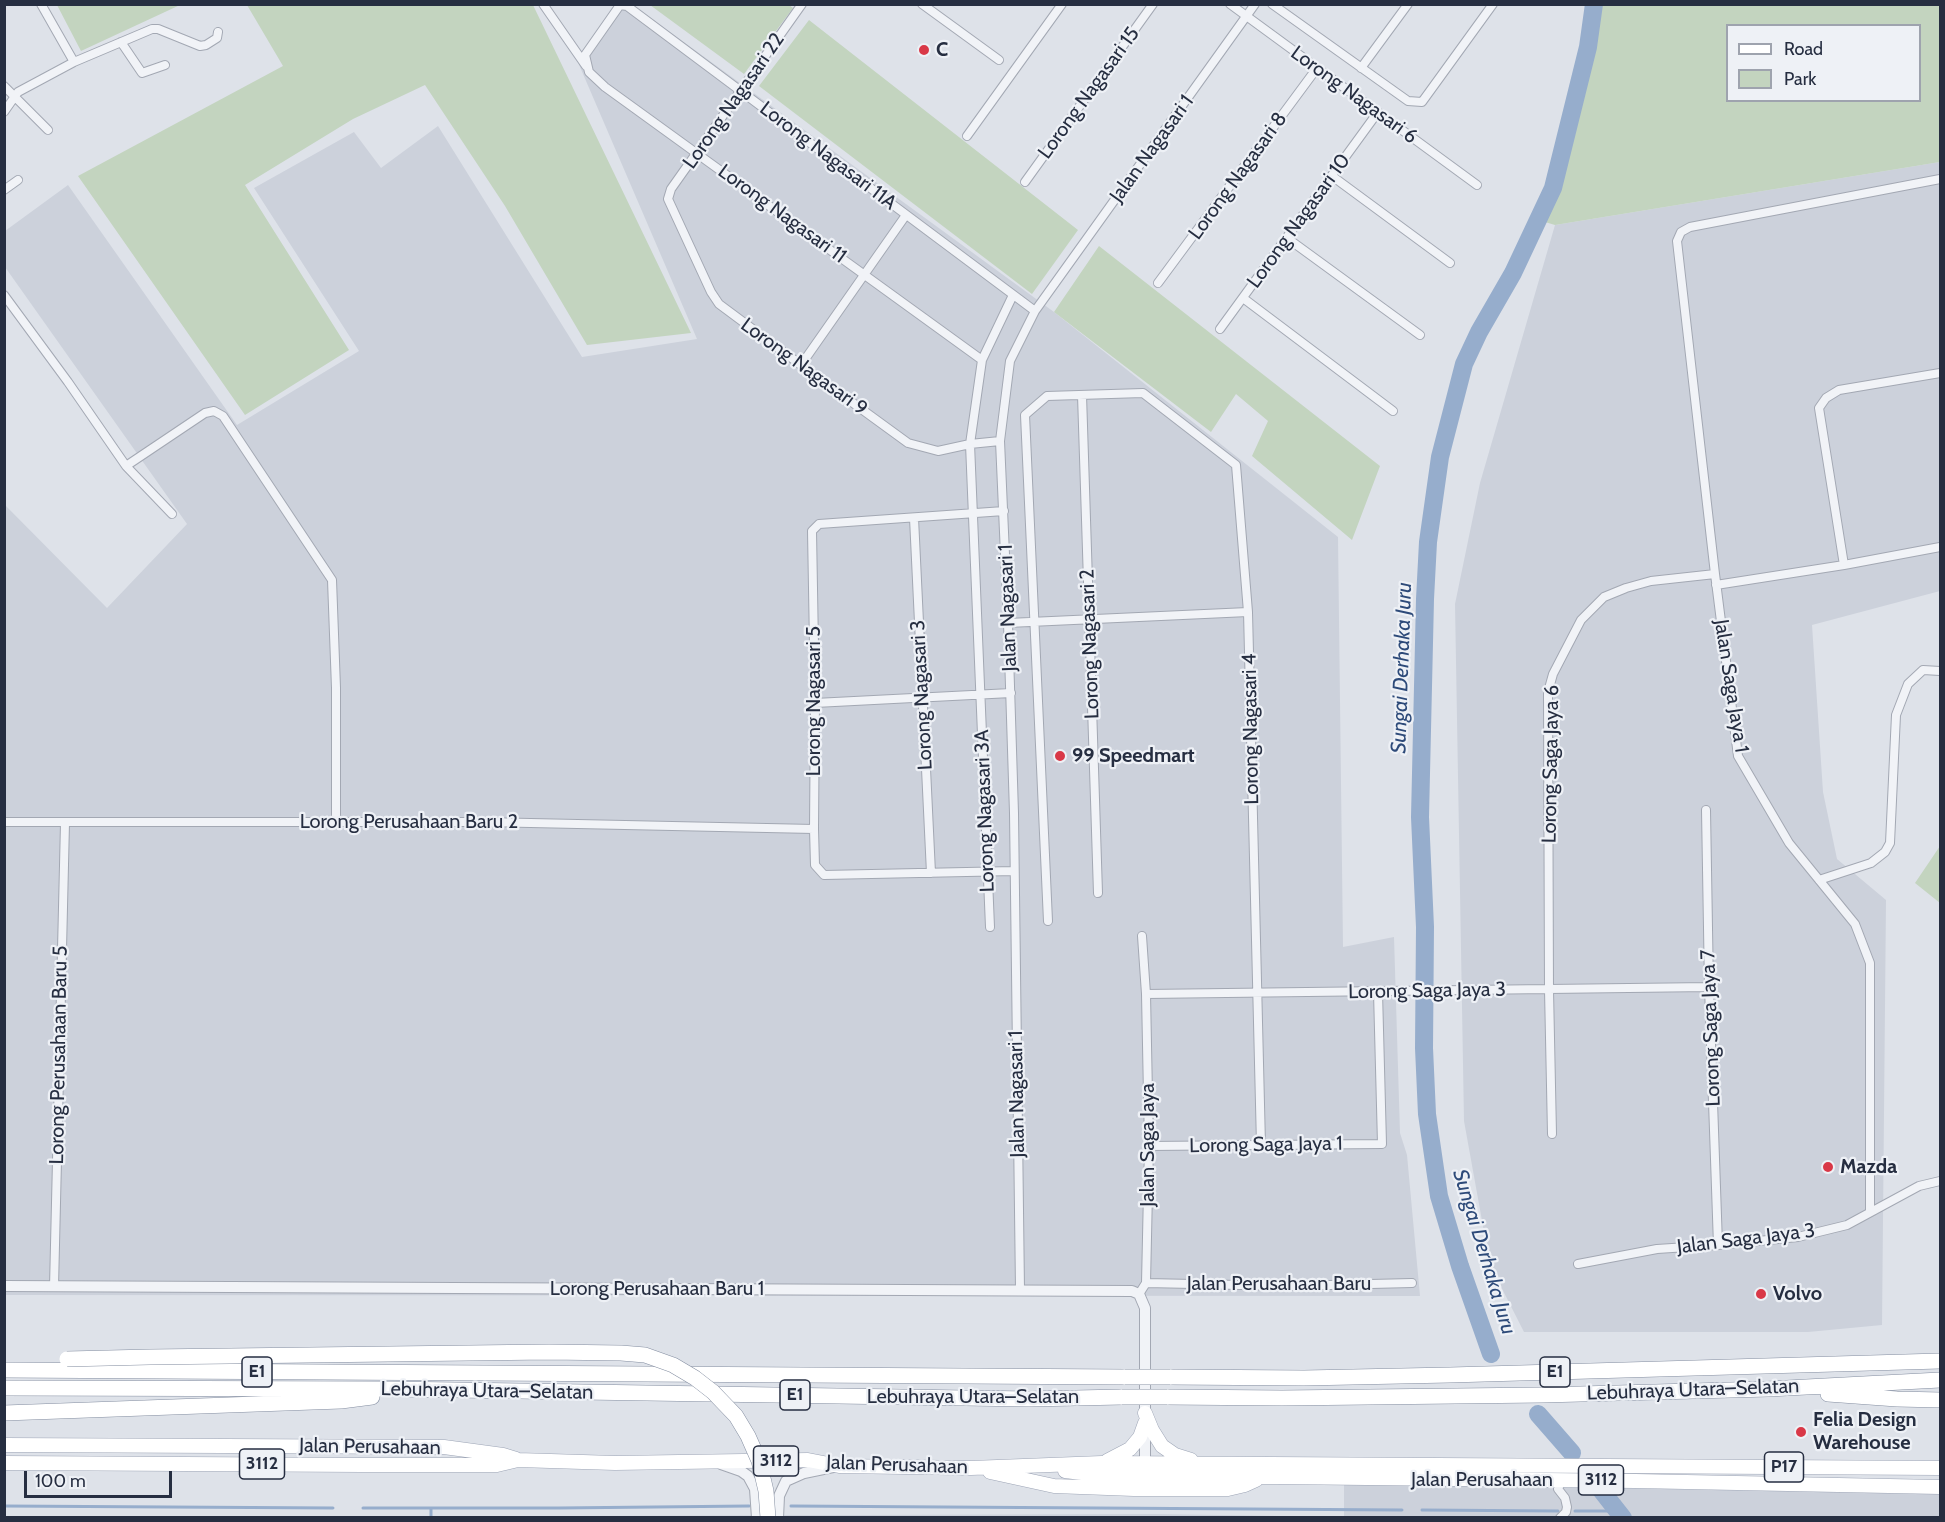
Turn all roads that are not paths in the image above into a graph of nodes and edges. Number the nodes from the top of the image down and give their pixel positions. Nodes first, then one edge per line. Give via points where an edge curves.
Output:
1 (41, 4) edge
2 (543, 4) edge
3 (802, 4) edge
4 (922, 4) edge
5 (1062, 4) edge
6 (1153, 4) edge
7 (1230, 4) edge
8 (1255, 4) edge
9 (1272, 4) edge
10 (1408, 4) edge
11 (1493, 4) edge
12 (620, 5) edge
13 (1247, 17) junction
14 (218, 32) dead end
15 (121, 42) junction
16 (999, 60) dead end
17 (74, 62) junction
18 (165, 65) dead end
19 (586, 66) junction
20 (1317, 68) junction
21 (1361, 68) junction
22 (4, 86) edge
23 (741, 91) junction
24 (15, 95) junction
25 (4, 112) edge
26 (1378, 112) junction
27 (48, 130) dead end
28 (967, 136) dead end
29 (697, 153) junction
30 (1332, 176) junction
31 (1941, 179) edge
32 (18, 180) dead end
33 (1025, 182) dead end
34 (1478, 185) dead end
35 (4, 190) edge
36 (668, 199) joint
37 (906, 215) junction
38 (1287, 238) junction
39 (1450, 263) dead end
40 (865, 274) junction
41 (1158, 283) dead end
42 (4, 295) edge
43 (1013, 295) junction
44 (1243, 298) junction
45 (1035, 311) junction
46 (1220, 329) dead end
47 (1420, 335) dead end
48 (982, 360) junction
49 (801, 365) junction
50 (1941, 373) edge
51 (1082, 395) junction
52 (1393, 411) dead end
53 (1000, 441) junction
54 (970, 444) junction
55 (126, 466) junction
56 (1004, 511) junction
57 (172, 514) dead end
58 (973, 514) junction
59 (914, 518) junction
60 (1941, 547) edge
61 (1844, 565) junction
62 (1714, 574) junction
63 (1716, 585) junction
64 (1248, 612) junction
65 (1090, 620) junction
66 (1035, 622) junction
67 (1008, 624) junction
68 (1941, 671) edge
69 (1011, 693) junction
70 (980, 694) junction
71 (922, 698) junction
72 (815, 703) junction
73 (1706, 810) dead end
74 (4, 822) edge
75 (336, 822) junction
76 (65, 823) junction
77 (814, 829) junction
78 (1014, 871) junction
79 (988, 872) junction
80 (931, 873) junction
81 (1819, 880) junction
82 (1098, 893) dead end
83 (1048, 921) dead end
84 (990, 927) dead end
85 (1142, 936) dead end
86 (1709, 987) junction
87 (1549, 990) junction
88 (1378, 992) junction
89 (1258, 993) junction
90 (1146, 994) junction
91 (1552, 1134) dead end
92 (1261, 1145) junction
93 (1149, 1146) junction
94 (1941, 1181) edge
95 (1869, 1212) junction
96 (1718, 1245) junction
97 (1578, 1264) dead end
98 (1146, 1283) junction
99 (1412, 1283) dead end
100 (4, 1286) edge
101 (54, 1287) junction
102 (1020, 1290) junction
103 (1139, 1294) junction
104 (1941, 1361) edge
105 (4, 1370) edge
106 (26, 1370) junction
107 (1941, 1380) edge
108 (4, 1388) edge
109 (392, 1389) junction
110 (1768, 1389) junction
111 (1941, 1400) edge
112 (4, 1413) edge
113 (1145, 1418) junction
114 (4, 1444) edge
115 (348, 1446) junction
116 (518, 1460) junction
117 (713, 1461) junction
118 (4, 1463) edge
119 (1102, 1463) junction
120 (1200, 1463) junction
121 (348, 1465) junction
122 (839, 1466) junction
123 (1024, 1466) junction
124 (1628, 1466) joint
125 (971, 1468) junction
126 (1941, 1468) edge
127 (1143, 1470) junction
128 (1261, 1477) junction
129 (1567, 1480) junction
130 (1941, 1487) edge
131 (1134, 1489) junction
132 (757, 1518) edge
133 (768, 1518) edge
134 (778, 1518) edge
135 (1560, 1518) edge

1 - 17 street
2 - 19 street, Lorong Nagasari 11
3 - 23 street, Lorong Nagasari 22
4 - 16 street
5 - 28 street
6 - 33 street, Lorong Nagasari 15
7 - 13 street, Lorong Nagasari 6
8 - 13 street, Jalan Nagasari 1
9 - 21 street
10 - 21 street
11 - 21 street via 1422,102 1408,101
12 - 19 street via 585,55
12 - 23 street, Lorong Nagasari 11A via 627,6
13 - 20 street, Lorong Nagasari 6
13 - 45 street, Jalan Nagasari 1
14 - 15 street via 217,38 200,46 158,29
15 - 17 street
15 - 18 street via 142,73
17 - 24 street
19 - 29 street, Lorong Nagasari 11 via 605,87
20 - 26 street, Lorong Nagasari 6
20 - 41 street, Lorong Nagasari 8
22 - 24 street
23 - 29 street, Lorong Nagasari 22
23 - 37 street, Lorong Nagasari 11A
24 - 25 street
24 - 27 street
26 - 30 street, Lorong Nagasari 10
26 - 34 street, Lorong Nagasari 6
29 - 36 street, Lorong Nagasari 22
29 - 40 street, Lorong Nagasari 11
30 - 38 street, Lorong Nagasari 10
30 - 39 street
31 - 62 street, Jalan Saga Jaya 1 via 1690,227 1681,232 1677,241
32 - 35 street
36 - 49 street, Lorong Nagasari 9 via 719,304
37 - 40 street
37 - 43 street, Lorong Nagasari 11A
38 - 44 street, Lorong Nagasari 10
38 - 47 street
40 - 48 street, Lorong Nagasari 11
40 - 49 street
42 - 55 street
43 - 45 street, Lorong Nagasari 11A
43 - 48 street, Jalan Nagasari 1
44 - 46 street, Lorong Nagasari 10
44 - 52 street
45 - 53 street, Jalan Nagasari 1 via 1010,361
48 - 54 street, Jalan Nagasari 1
49 - 54 street, Lorong Nagasari 9 via 908,443 938,451
50 - 61 street via 1839,390 1819,408
51 - 64 street, Lorong Nagasari 4 via 1143,393 1236,465
51 - 65 street, Lorong Nagasari 2
51 - 66 street via 1047,396 1025,415
53 - 54 street, Lorong Nagasari 9
53 - 56 street, Jalan Nagasari 1
54 - 58 street, Jalan Nagasari 1
55 - 57 street
55 - 75 street via 205,413 214,411 223,416 333,580
56 - 58 street
56 - 67 street, Jalan Nagasari 1
58 - 59 street
58 - 70 street, Jalan Nagasari 1
59 - 71 street, Lorong Nagasari 3
59 - 72 street, Lorong Nagasari 5 via 819,524 812,531
60 - 61 street
61 - 63 street
62 - 63 street, Jalan Saga Jaya 1
62 - 87 street, Lorong Saga Jaya 6 via 1651,581 1604,597 1581,620 1553,674 1548,692
63 - 81 street, Jalan Saga Jaya 1 via 1738,756 1788,843
64 - 65 street
64 - 89 street, Lorong Nagasari 4
65 - 66 street
65 - 82 street, Lorong Nagasari 2
66 - 67 street
66 - 83 street
67 - 69 street, Jalan Nagasari 1
68 - 81 street via 1923,670 1908,684 1896,715 1890,843 1885,852 1871,863
69 - 70 street
69 - 78 street, Jalan Nagasari 1
70 - 71 street
70 - 79 street, Lorong Nagasari 3A
71 - 72 street
71 - 80 street, Lorong Nagasari 3
72 - 77 street, Lorong Nagasari 5
73 - 86 street, Lorong Saga Jaya 7
74 - 76 street, Lorong Perusahaan Baru 2
75 - 76 street, Lorong Perusahaan Baru 2
75 - 77 street, Lorong Perusahaan Baru 2
76 - 101 street, Lorong Perusahaan Baru 5
77 - 80 street, Lorong Nagasari 5 via 815,865 824,875
78 - 79 street
78 - 102 street, Jalan Nagasari 1
79 - 80 street
79 - 84 street, Lorong Nagasari 3A
81 - 95 street, Jalan Saga Jaya 1 via 1855,924 1869,963
85 - 90 street, Jalan Saga Jaya
86 - 87 street, Lorong Saga Jaya 3
86 - 96 street, Lorong Saga Jaya 7
87 - 88 street, Lorong Saga Jaya 3
87 - 91 street, Lorong Saga Jaya 6
88 - 89 street, Lorong Saga Jaya 3
88 - 92 street, Lorong Saga Jaya 1 via 1382,1144
89 - 90 street, Lorong Saga Jaya 3
89 - 92 street, Lorong Nagasari 4
90 - 93 street, Jalan Saga Jaya
92 - 93 street, Lorong Saga Jaya 1
93 - 98 street, Jalan Saga Jaya
94 - 95 street, Jalan Saga Jaya 3 via 1919,1186
95 - 96 street, Jalan Saga Jaya 3 via 1847,1225 1798,1237
96 - 97 street, Jalan Saga Jaya 3 via 1657,1249
98 - 99 street, Jalan Perusahaan Baru
98 - 103 street
100 - 101 street, Lorong Perusahaan Baru 1
101 - 102 street, Lorong Perusahaan Baru 1
102 - 103 street, Lorong Perusahaan Baru 1
103 - 113 street via 1145,1308
104 - 106 highway, Lebuhraya Utara–Selatan / E1, bridge via 1304,1378
105 - 106 highway, Lebuhraya Utara–Selatan / E1
106 - 133 highway, bridge via 67,1359 150,1357 549,1352 645,1356 673,1365 695,1378 735,1416 759,1461
107 - 110 highway, Lebuhraya Utara–Selatan / E1
108 - 109 highway, Lebuhraya Utara–Selatan / E1
109 - 110 highway, Lebuhraya Utara–Selatan / E1, bridge via 1029,1399
109 - 112 highway via 366,1399
110 - 111 highway
113 - 119 main road via 1140,1437 1130,1449
113 - 120 main road via 1162,1446
113 - 127 street
114 - 115 main road, Jalan Perusahaan / 3112
115 - 116 main road, Jalan Perusahaan / 3112 via 461,1448
115 - 121 main road
116 - 117 main road, Jalan Perusahaan / 3112
116 - 121 main road, Jalan Perusahaan / 3112 via 497,1464
117 - 122 main road, Jalan Perusahaan / 3112 via 808,1460
117 - 132 street via 748,1476 755,1489
118 - 121 main road, Jalan Perusahaan / 3112
119 - 123 main road, Jalan Perusahaan / 3112
119 - 127 main road, Jalan Perusahaan / 3112
120 - 124 main road, Jalan Perusahaan / 3112
120 - 127 main road, Jalan Perusahaan / 3112
122 - 125 main road, Jalan Perusahaan / 3112
122 - 134 street via 804,1473 786,1482 779,1496
123 - 125 main road, Jalan Perusahaan / 3112
123 - 127 main road, Jalan Perusahaan / 3112 via 1099,1475
124 - 126 main road, Jalan Perusahaan / P17
125 - 131 main road via 1054,1486
127 - 128 main road, Jalan Perusahaan / 3112
127 - 131 street
128 - 129 main road, Jalan Perusahaan / 3112
128 - 131 main road via 1228,1489
129 - 130 main road, Jalan Perusahaan / 3112
129 - 135 street via 1558,1489 1567,1507

